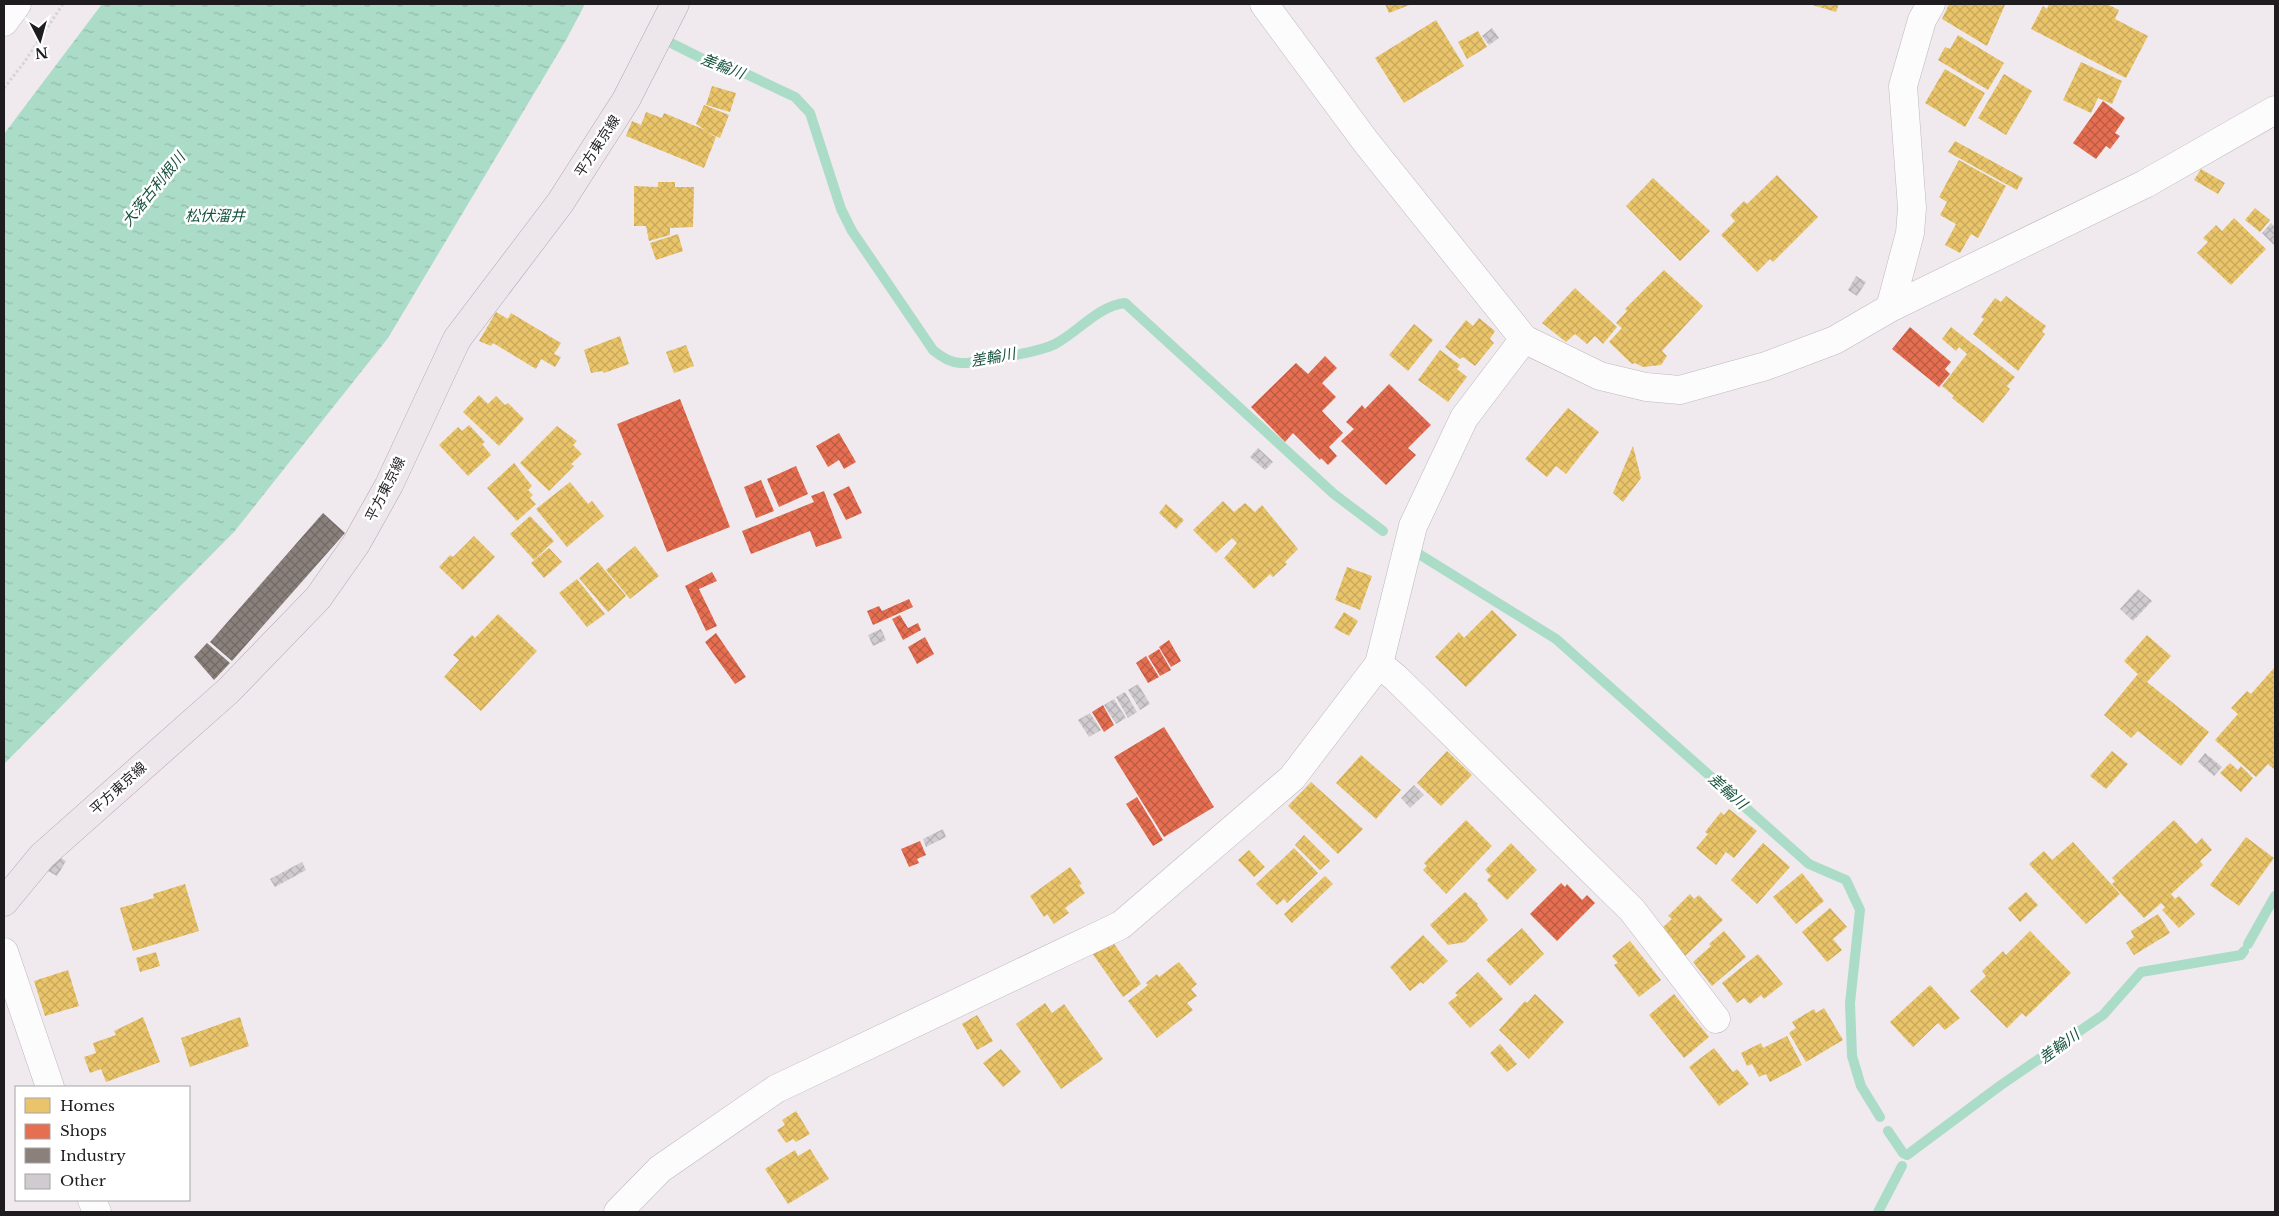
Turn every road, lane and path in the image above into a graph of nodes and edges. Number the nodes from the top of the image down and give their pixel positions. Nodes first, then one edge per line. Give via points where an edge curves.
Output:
1 (17, 4) edge
2 (63, 4) edge
3 (675, 4) edge
4 (1264, 4) edge
5 (1931, 4) edge
6 (4, 22) edge
7 (4, 88) edge
8 (2275, 110) edge
9 (1890, 308) junction
10 (1524, 339) junction
11 (1379, 664) junction
12 (4, 902) edge
13 (4, 952) edge
14 (1716, 1019) dead end
15 (50, 1086) edge
16 (618, 1212) edge

1 - 6 street
2 - 7 path
3 - 12 main road, 平方東京線 via 626,100 560,203 457,339 389,485 356,544 318,598 228,691 42,856
4 - 10 street via 1366,142
5 - 9 street via 1922,20 1903,86 1912,216
8 - 9 street via 2145,184
9 - 10 street via 1836,340 1766,366 1680,390 1646,387 1600,376
10 - 11 street via 1464,418 1413,526
11 - 14 street via 1632,910
11 - 16 street via 1292,778 1121,925 776,1089 660,1169
13 - 15 street

